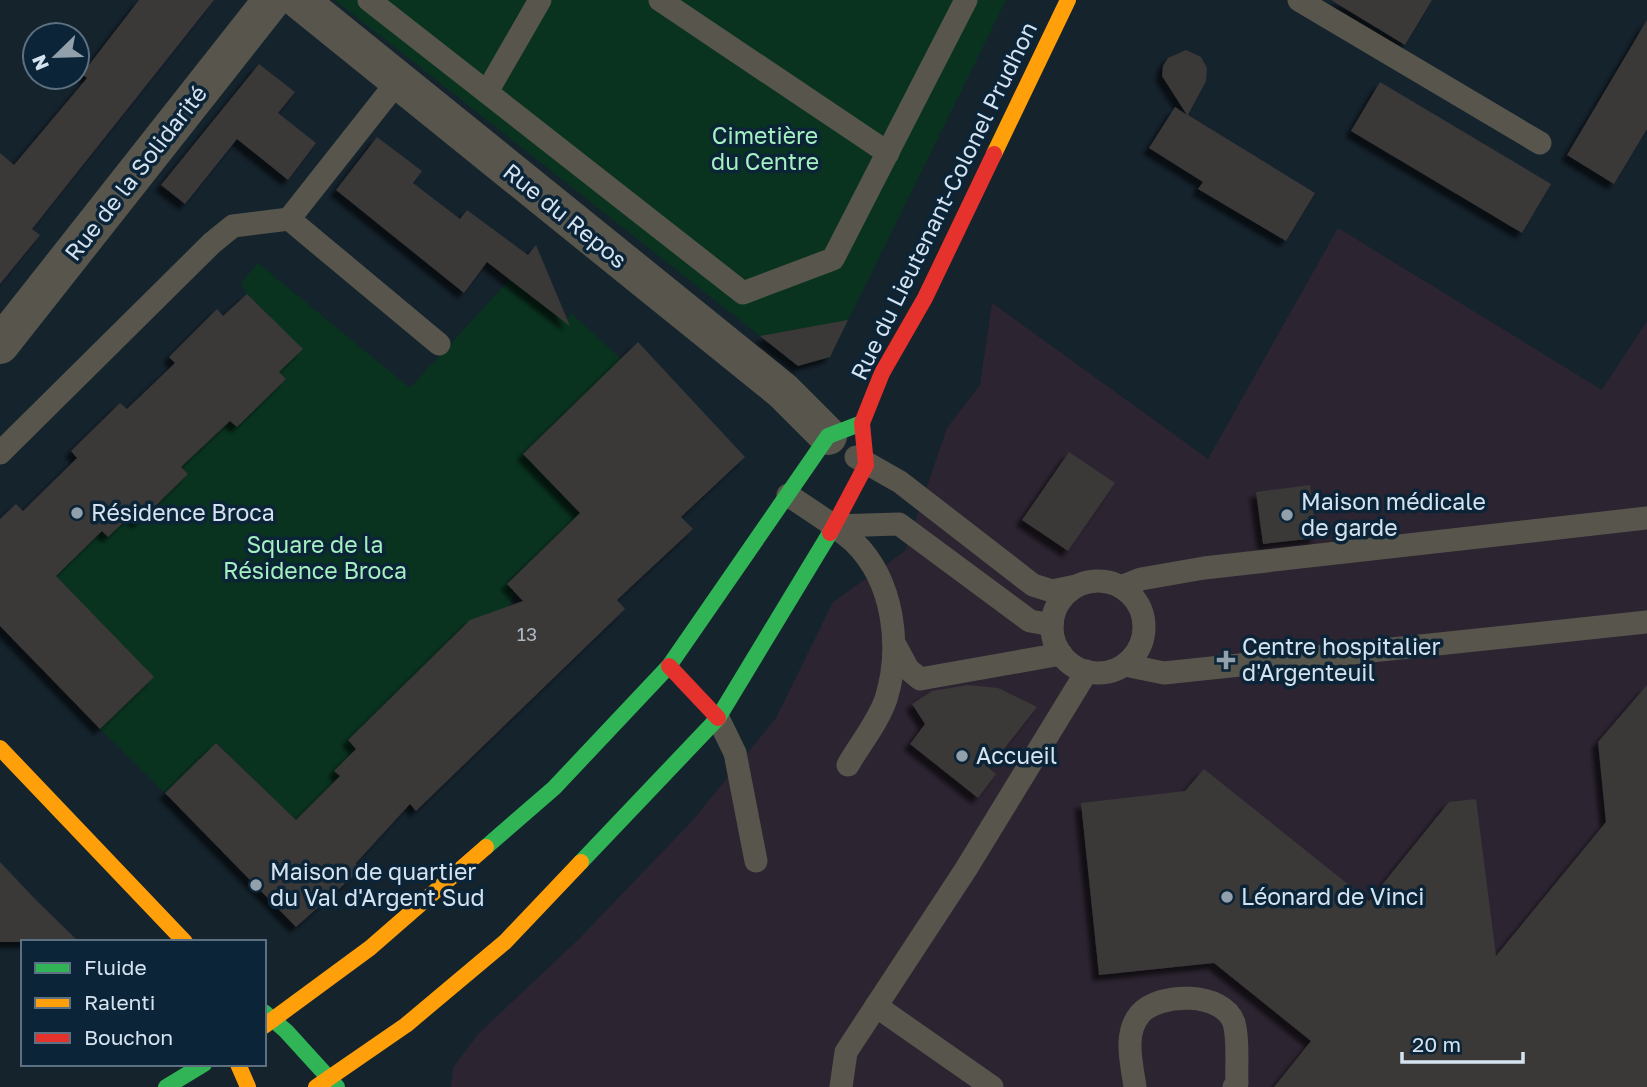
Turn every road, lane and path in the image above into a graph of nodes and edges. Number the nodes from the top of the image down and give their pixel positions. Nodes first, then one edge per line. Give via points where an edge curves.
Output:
1 (272, 0) edge
2 (299, 0) edge
3 (369, 0) edge
4 (540, 0) edge
5 (660, 0) edge
6 (1068, 0) edge
7 (1299, 0) edge
8 (964, 1) edge
9 (398, 81) junction
10 (487, 92) junction
11 (1540, 143) dead end
12 (888, 153) junction
13 (289, 219) junction
14 (439, 344) dead end
15 (0, 345) edge
16 (845, 429) junction
17 (0, 453) edge
18 (866, 465) junction
19 (788, 495) junction
20 (1647, 518) edge
21 (834, 526) junction
22 (1076, 586) junction
23 (1121, 587) junction
24 (1647, 622) edge
25 (1052, 625) junction
26 (894, 643) junction
27 (1061, 654) junction
28 (1125, 664) junction
29 (669, 666) junction
30 (1087, 671) junction
31 (718, 718) junction
32 (0, 748) edge
33 (848, 765) dead end
34 (756, 861) dead end
35 (183, 940) edge
36 (876, 1006) junction
37 (268, 1019) edge
38 (201, 1066) edge
39 (240, 1066) edge
40 (327, 1084) edge
41 (166, 1087) edge
42 (248, 1087) edge
43 (841, 1087) edge
44 (992, 1087) edge
45 (1135, 1087) edge
46 (1234, 1087) edge

1 - 15 street, Rue de la Solidarité
2 - 9 street, Rue du Repos
3 - 10 lane
4 - 10 lane
5 - 12 lane
6 - 16 main road, Rue du Lieutenant-Colonel Prudhon via 925,298
7 - 11 lane
8 - 12 lane
9 - 13 lane
9 - 16 street, Rue du Repos via 783,391
10 - 12 lane via 743,293 833,259
13 - 14 lane
13 - 17 lane via 233,226 212,243
16 - 18 lane
16 - 18 main road, Rue du Lieutenant-Colonel Prudhon
16 - 19 main road, Rue du Lieutenant-Colonel Prudhon
18 - 21 main road
18 - 22 lane via 900,482 1033,585 1052,591
19 - 21 lane
19 - 29 main road, Rue du Lieutenant-Colonel Prudhon
20 - 23 lane via 1204,568 1140,579
21 - 25 lane via 899,523 1030,621
21 - 26 lane via 856,544 878,577 889,604
21 - 31 main road
22 - 23 lane via 1091,581
22 - 25 lane via 1055,610
23 - 28 lane via 1141,610 1144,625 1143,640
24 - 28 lane via 1164,673
25 - 27 lane
26 - 27 lane via 908,669 920,679
26 - 33 lane via 886,700
27 - 30 lane
28 - 30 lane via 1112,671
29 - 31 main road
29 - 37 main road, Rue du Lieutenant-Colonel Prudhon via 554,788 370,948
30 - 36 lane
31 - 34 lane via 735,753
31 - 40 main road via 505,942
32 - 35 main road
36 - 43 lane via 846,1052
36 - 44 lane
37 - 40 main road
38 - 41 main road
39 - 42 main road
45 - 46 lane via 1129,1041 1139,1015 1158,1000 1205,999 1222,1007 1234,1023

